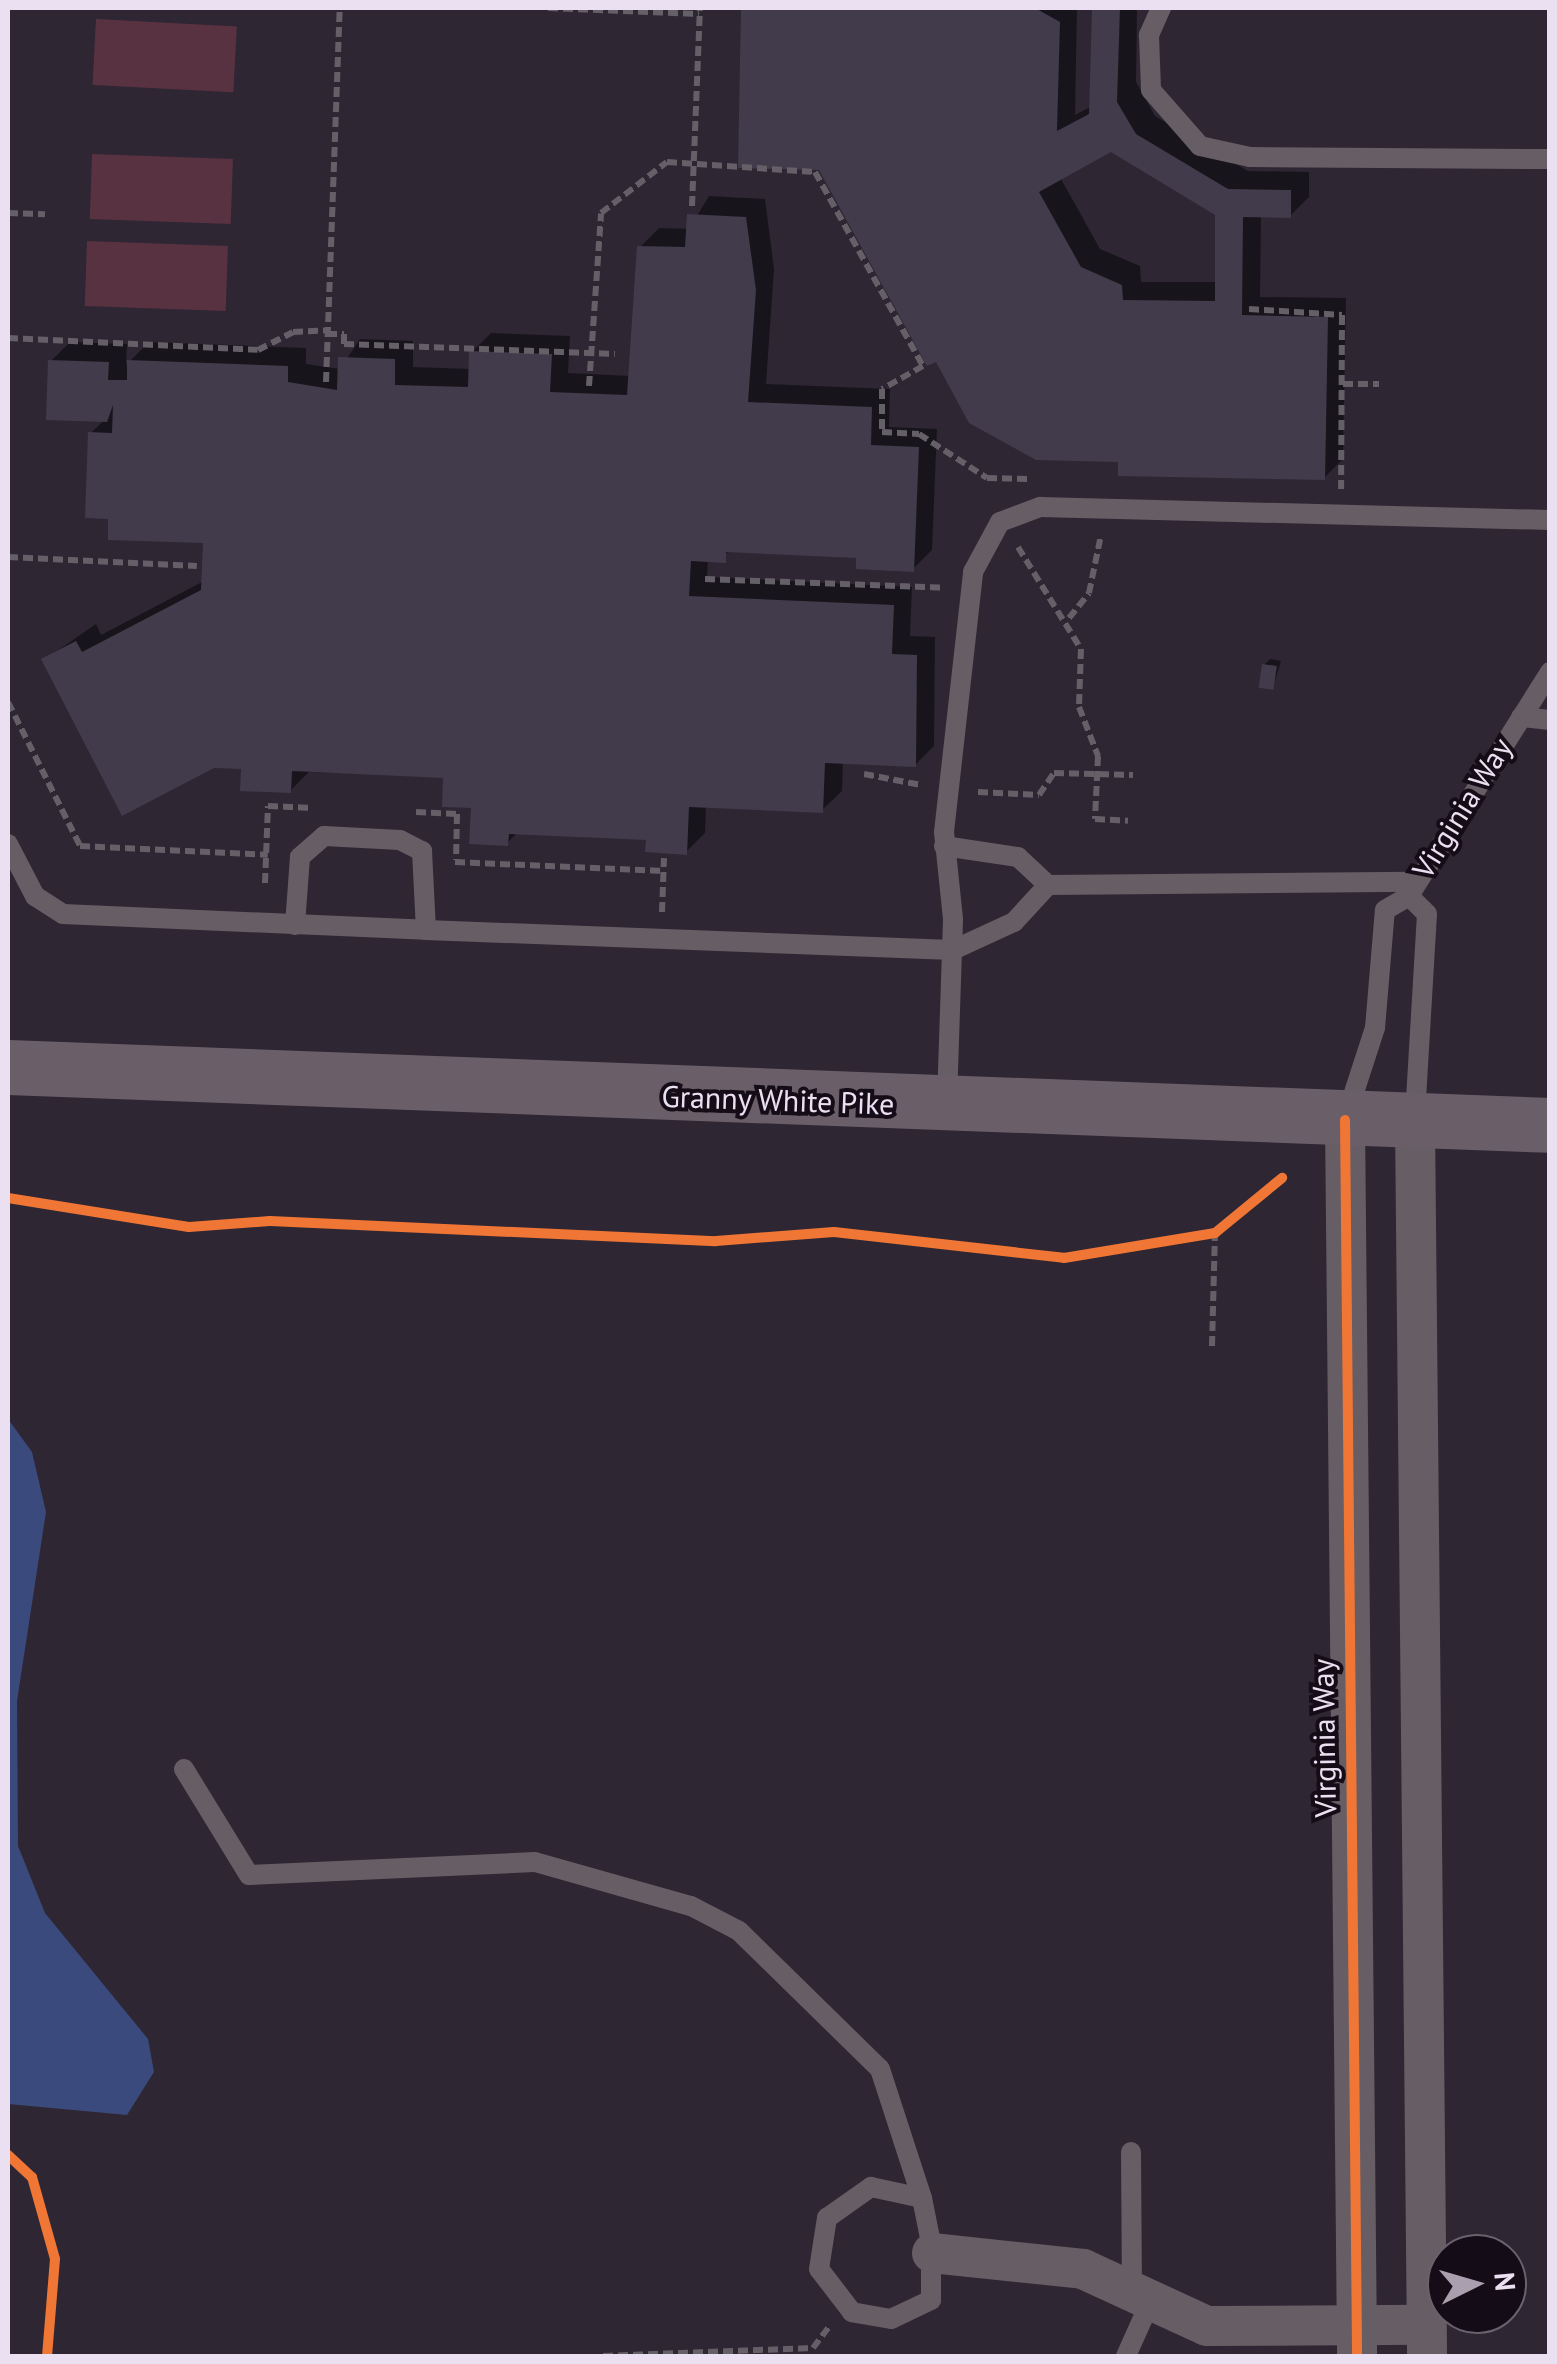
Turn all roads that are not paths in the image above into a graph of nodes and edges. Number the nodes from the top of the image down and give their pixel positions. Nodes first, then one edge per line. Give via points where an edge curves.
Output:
1 (1160, 8) edge
2 (1545, 160) edge
3 (1550, 520) edge
4 (1550, 672) edge
5 (1521, 717) junction
6 (1550, 720) edge
7 (8, 844) edge
8 (944, 846) junction
9 (1048, 885) junction
10 (1412, 889) junction
11 (295, 925) junction
12 (426, 930) junction
13 (953, 950) junction
14 (8, 1067) edge
15 (946, 1108) junction
16 (1345, 1120) junction
17 (1414, 1121) junction
18 (1550, 1125) edge
19 (184, 1769) dead end
20 (1131, 2152) dead end
21 (922, 2198) junction
22 (932, 2253) junction
23 (1142, 2292) junction
24 (1426, 2341) edge
25 (1357, 2342) edge
26 (1126, 2356) edge

1 - 2 lane via 1149,35 1151,90 1200,146 1250,156
3 - 8 lane via 1040,507 1005,518 980,546 971,589
4 - 5 lane, Virginia Way
5 - 6 lane
5 - 10 lane, Virginia Way
7 - 11 lane via 35,896 54,912
8 - 9 lane via 1018,857
8 - 13 lane
9 - 10 lane
9 - 13 lane via 1014,922
10 - 16 lane, Virginia Way via 1386,910 1375,1028
10 - 17 lane, Virginia Way via 1427,914
11 - 12 lane
11 - 12 lane via 300,857 324,836 400,840 426,861
12 - 13 lane
13 - 15 lane
14 - 15 main road, Granny White Pike
15 - 16 main road, Granny White Pike
16 - 17 main road, Granny White Pike
16 - 25 street, Virginia Way
17 - 18 main road, Granny White Pike
17 - 24 street, Virginia Way
19 - 21 lane via 249,1875 534,1862 691,1906 739,1932 880,2069
20 - 23 lane
21 - 22 lane
21 - 22 lane via 871,2187 826,2218 819,2269 844,2306 879,2320 931,2300
22 - 23 street via 1036,2260
23 - 25 street via 1208,2326
23 - 26 lane
24 - 25 street

